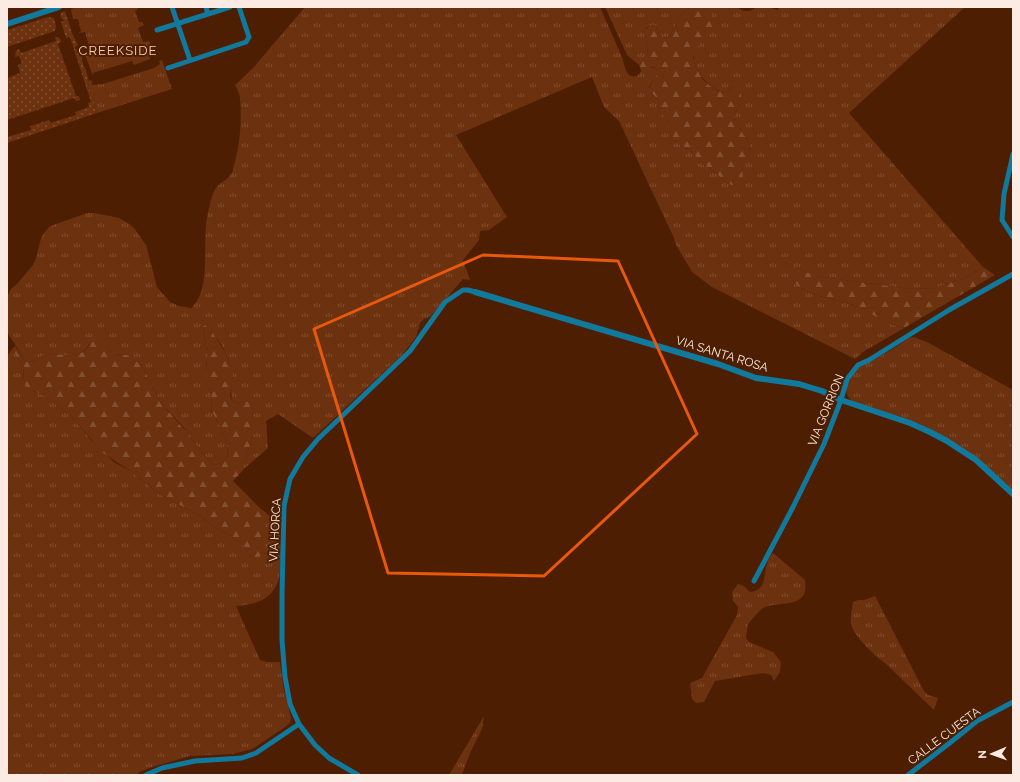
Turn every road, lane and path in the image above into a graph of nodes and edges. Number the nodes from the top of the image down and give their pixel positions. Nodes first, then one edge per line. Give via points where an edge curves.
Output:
1 (59, 7) edge
2 (172, 7) edge
3 (206, 7) edge
4 (230, 7) edge
5 (239, 7) edge
6 (208, 14) junction
7 (7, 24) edge
8 (178, 24) junction
9 (157, 30) dead end
10 (190, 60) junction
11 (168, 68) dead end
12 (1013, 154) edge
13 (1013, 237) edge
14 (1013, 274) edge
15 (475, 292) joint
16 (841, 400) junction
17 (1013, 494) edge
18 (754, 581) dead end
19 (1013, 702) edge
20 (299, 724) junction
21 (146, 775) edge
22 (358, 775) edge
23 (908, 775) edge

1 - 7 street
2 - 8 street
3 - 6 street
4 - 6 street
5 - 10 street via 248,40
6 - 8 street
8 - 9 street
8 - 10 street
10 - 11 street
12 - 13 street via 1004,194 1002,220
14 - 16 street, VIA GORRION via 858,365 847,379
15 - 16 street, VIA SANTA ROSA via 705,360 756,378 799,384
15 - 20 street, VIA HORCA via 463,290 445,302 410,351 318,439 290,479 284,506 282,640 290,704
16 - 17 street, VIA SANTA ROSA via 910,423 947,441 976,460
16 - 18 street, VIA GORRION via 824,444
19 - 23 street, CALLE CUESTA via 977,721
20 - 21 street via 249,756 195,761 162,768
20 - 22 street, VIA HORCA via 315,746

